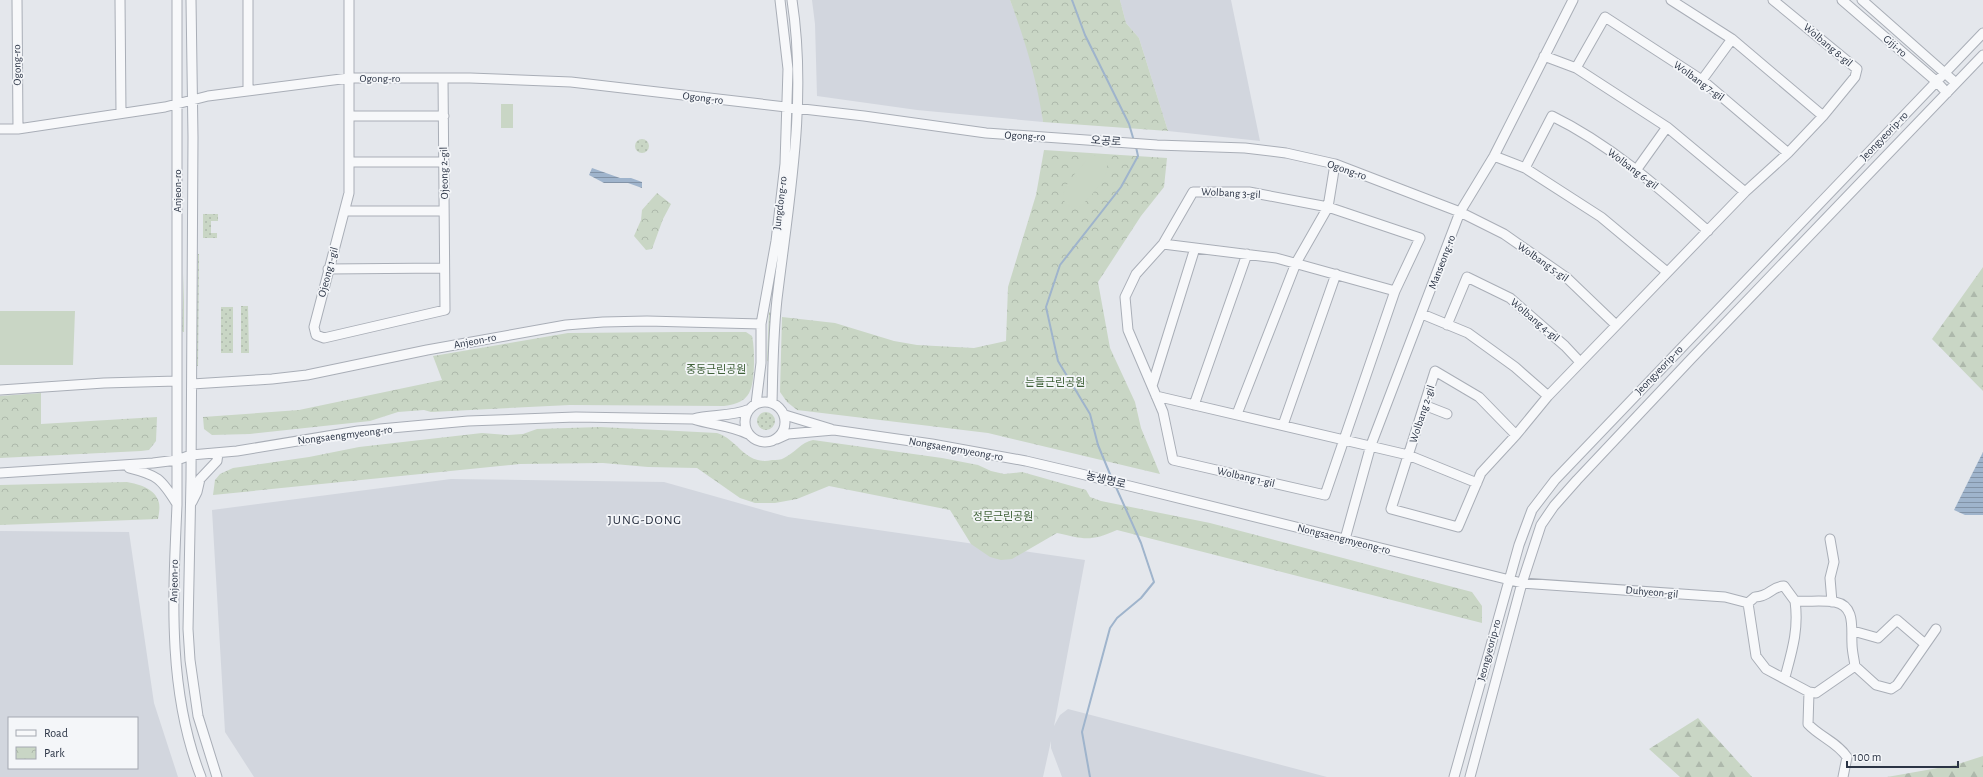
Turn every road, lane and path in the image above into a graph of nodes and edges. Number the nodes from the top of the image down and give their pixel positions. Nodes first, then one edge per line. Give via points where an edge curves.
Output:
1 (17, 0) edge
2 (120, 0) edge
3 (177, 0) edge
4 (191, 0) edge
5 (248, 0) edge
6 (349, 0) edge
7 (780, 0) edge
8 (792, 0) edge
9 (1573, 0) edge
10 (1671, 0) edge
11 (1773, 0) edge
12 (1842, 0) edge
13 (1862, 0) edge
14 (1983, 33) edge
15 (1732, 39) junction
16 (1983, 55) edge
17 (1544, 56) junction
18 (1576, 68) junction
19 (1944, 73) junction
20 (349, 78) junction
21 (442, 78) junction
22 (1702, 80) junction
23 (1937, 82) junction
24 (1956, 83) junction
25 (248, 90) junction
26 (1947, 93) junction
27 (191, 99) junction
28 (177, 104) junction
29 (786, 108) junction
30 (798, 109) junction
31 (121, 112) junction
32 (349, 116) junction
33 (444, 116) junction
34 (1823, 116) junction
35 (1667, 127) junction
36 (0, 129) edge
37 (18, 130) junction
38 (1056, 138) joint
39 (1157, 145) joint
40 (1788, 153) junction
41 (1494, 156) junction
42 (350, 162) junction
43 (443, 162) junction
44 (1335, 164) junction
45 (1525, 168) junction
46 (1637, 169) junction
47 (1745, 192) junction
48 (1328, 206) junction
49 (345, 212) junction
50 (444, 212) junction
51 (1460, 212) junction
52 (1708, 231) junction
53 (1163, 244) junction
54 (1195, 248) junction
55 (1247, 254) junction
56 (1296, 263) junction
57 (444, 268) junction
58 (328, 269) junction
59 (1667, 272) junction
60 (1336, 274) junction
61 (1395, 292) junction
62 (1125, 297) joint
63 (445, 310) joint
64 (1422, 314) junction
65 (761, 324) junction
66 (1447, 324) junction
67 (1616, 324) junction
68 (1371, 362) joint
69 (1580, 362) junction
70 (177, 381) junction
71 (192, 384) junction
72 (1152, 386) junction
73 (0, 390) edge
74 (1156, 396) junction
75 (1548, 396) junction
76 (772, 403) junction
77 (1194, 405) junction
78 (1424, 405) junction
79 (753, 407) junction
80 (1237, 414) junction
81 (1447, 414) dead end
82 (785, 415) junction
83 (692, 419) junction
84 (1283, 425) junction
85 (834, 430) junction
86 (748, 434) junction
87 (1516, 435) junction
88 (777, 439) junction
89 (1344, 439) junction
90 (1371, 445) junction
91 (218, 453) junction
92 (191, 455) junction
93 (1408, 455) junction
94 (177, 460) junction
95 (122, 466) junction
96 (0, 473) edge
97 (1077, 473) joint
98 (1477, 483) junction
99 (1136, 487) joint
100 (191, 504) junction
101 (177, 505) junction
102 (1345, 539) junction
103 (1830, 539) dead end
104 (1508, 580) junction
105 (1522, 583) junction
106 (1554, 585) joint
107 (1795, 601) junction
108 (1832, 602) junction
109 (1748, 603) junction
110 (1936, 629) dead end
111 (1853, 631) junction
112 (1925, 644) junction
113 (1855, 666) junction
114 (1785, 677) junction
115 (1809, 692) junction
116 (201, 777) edge
117 (217, 777) edge
118 (1454, 777) edge
119 (1470, 777) edge
120 (1843, 777) edge

1 - 37 street, Ogong-ro
2 - 31 street
3 - 28 street, Anjeon-ro
4 - 27 street, Anjeon-ro
5 - 25 street
6 - 20 street, Ogong-ro
7 - 29 street, Jungdong-ro via 788,69
8 - 30 street, Jungdong-ro via 798,65
9 - 17 street, Manseong-ro
10 - 15 street
11 - 34 street, Wolbang 8-gil via 1857,69 1854,77
12 - 23 street, Giji-ro
13 - 19 street, Giji-ro
14 - 19 street, Jeongyeorip-ro
15 - 22 street
15 - 34 street
16 - 24 street, Jeongyeorip-ro
17 - 18 street
17 - 41 street, Manseong-ro
18 - 22 street, Wolbang 7-gil via 1605,17
18 - 35 street
19 - 23 street, Jeongyeorip-ro
19 - 24 street, Giji-ro
20 - 21 street, Ogong-ro
20 - 25 street, Ogong-ro
20 - 32 street, Ojeong 1-gil
21 - 29 street, Ogong-ro via 571,82
21 - 33 street, Ojeong 2-gil
22 - 40 street, Wolbang 7-gil
23 - 26 street, Giji-ro
23 - 104 street, Jeongyeorip-ro via 1555,480 1532,510
24 - 26 street, Jeongyeorip-ro
25 - 27 street, Ogong-ro
26 - 105 street, Jeongyeorip-ro via 1577,480 1541,526
27 - 28 street, Ogong-ro
27 - 71 street, Anjeon-ro
28 - 31 street, Ogong-ro
28 - 70 street, Anjeon-ro
29 - 30 street, Ogong-ro
29 - 65 street, Jungdong-ro via 785,164 780,210
30 - 38 street, Ogong-ro via 986,133
30 - 76 street, Jungdong-ro via 792,192 775,316
31 - 37 street, Ogong-ro
32 - 33 street
32 - 42 street, Ojeong 1-gil
33 - 43 street, Ojeong 2-gil
34 - 40 street, Wolbang 8-gil
35 - 46 street
35 - 47 street
36 - 37 street, Ogong-ro
38 - 39 street, 오공로
39 - 44 street, Ogong-ro via 1245,148 1286,153
40 - 47 street
41 - 45 street
41 - 51 street, Manseong-ro
42 - 43 street
42 - 49 street, Ojeong 1-gil
43 - 50 street, Ojeong 2-gil
44 - 48 street
44 - 51 street, Ogong-ro
45 - 46 street, Wolbang 6-gil via 1552,116
45 - 59 street via 1601,217
46 - 52 street, Wolbang 6-gil
47 - 52 street
48 - 53 street, Wolbang 3-gil via 1249,192 1193,192
48 - 56 street
48 - 61 street, Wolbang 3-gil via 1420,238
49 - 50 street
49 - 58 street, Ojeong 1-gil
50 - 57 street, Ojeong 2-gil
51 - 64 street, Manseong-ro
51 - 67 street, Wolbang 5-gil via 1504,234 1567,278
52 - 59 street
53 - 54 street
53 - 62 street, Wolbang 3-gil via 1136,274
54 - 55 street
54 - 72 street
55 - 56 street
55 - 77 street
56 - 60 street
56 - 80 street
57 - 58 street
57 - 63 street, Ojeong 2-gil
58 - 63 street, Ojeong 1-gil via 314,327 316,335 324,338
59 - 67 street
60 - 61 street
60 - 84 street
61 - 68 street, Wolbang 3-gil
62 - 72 street, Wolbang 1-gil via 1128,330
64 - 66 street
64 - 90 street, Manseong-ro
65 - 71 street, Anjeon-ro via 647,321 566,325 307,375
65 - 79 street, Jungdong-ro via 761,363
66 - 69 street, Wolbang 4-gil via 1466,277 1510,298
66 - 75 street via 1468,333 1515,367
67 - 69 street
68 - 89 street, Wolbang 1-gil
69 - 75 street
70 - 73 street
70 - 94 street, Anjeon-ro
71 - 92 street, Anjeon-ro
72 - 74 street, Wolbang 1-gil
74 - 77 street
74 - 89 street, Wolbang 1-gil via 1163,412 1173,460 1325,495
75 - 87 street
76 - 79 street via 766,402
76 - 82 street
77 - 80 street
78 - 81 street
78 - 87 street, Wolbang 2-gil via 1435,371 1479,397
78 - 93 street, Wolbang 2-gil
79 - 83 street via 730,415
79 - 86 street via 746,416 745,427
80 - 84 street
82 - 85 street
82 - 88 street via 785,428
83 - 86 street via 706,424 737,428
83 - 91 street, Nongsaengmyeong-ro via 576,417 468,421 358,431
84 - 89 street
85 - 88 street via 788,434
85 - 97 street, Nongsaengmyeong-ro via 932,444
86 - 88 street via 758,442
87 - 98 street, Wolbang 2-gil via 1481,473
89 - 90 street
90 - 93 street, Wolbang 2-gil
90 - 102 street, Manseong-ro
91 - 92 street, Nongsaengmyeong-ro
91 - 100 street via 217,461 200,479 198,492
92 - 94 street, Nongsaengmyeong-ro
92 - 100 street, Anjeon-ro
93 - 98 street, Wolbang 2-gil
93 - 98 street, Wolbang 2-gil via 1390,508 1458,527
94 - 95 street, Nongsaengmyeong-ro
94 - 101 street, Anjeon-ro
95 - 96 street, Nongsaengmyeong-ro
95 - 101 street via 159,478
97 - 99 street, 농생명로
99 - 102 street, Nongsaengmyeong-ro
100 - 117 street, Anjeon-ro via 188,629 190,660 198,716
101 - 116 street, Anjeon-ro via 174,578 175,656 189,739
102 - 104 street, Nongsaengmyeong-ro
103 - 108 street via 1834,562 1830,578
104 - 105 street, Nongsaengmyeong-ro
104 - 118 street, Jeongyeorip-ro
105 - 106 street, Nongsaengmyeong-ro
105 - 119 street, Jeongyeorip-ro
106 - 109 street, Duhyeon-gil via 1725,597
107 - 108 street
107 - 109 street via 1784,586 1777,587 1764,596 1755,597
107 - 114 street via 1798,619
108 - 111 street via 1841,604 1848,611
109 - 114 street via 1756,656 1766,669
110 - 112 street
111 - 112 street via 1878,638 1897,620
111 - 113 street
112 - 113 street via 1898,685 1891,689 1876,684
113 - 115 street via 1816,692
114 - 115 street
115 - 120 street via 1808,724 1842,748 1847,757

